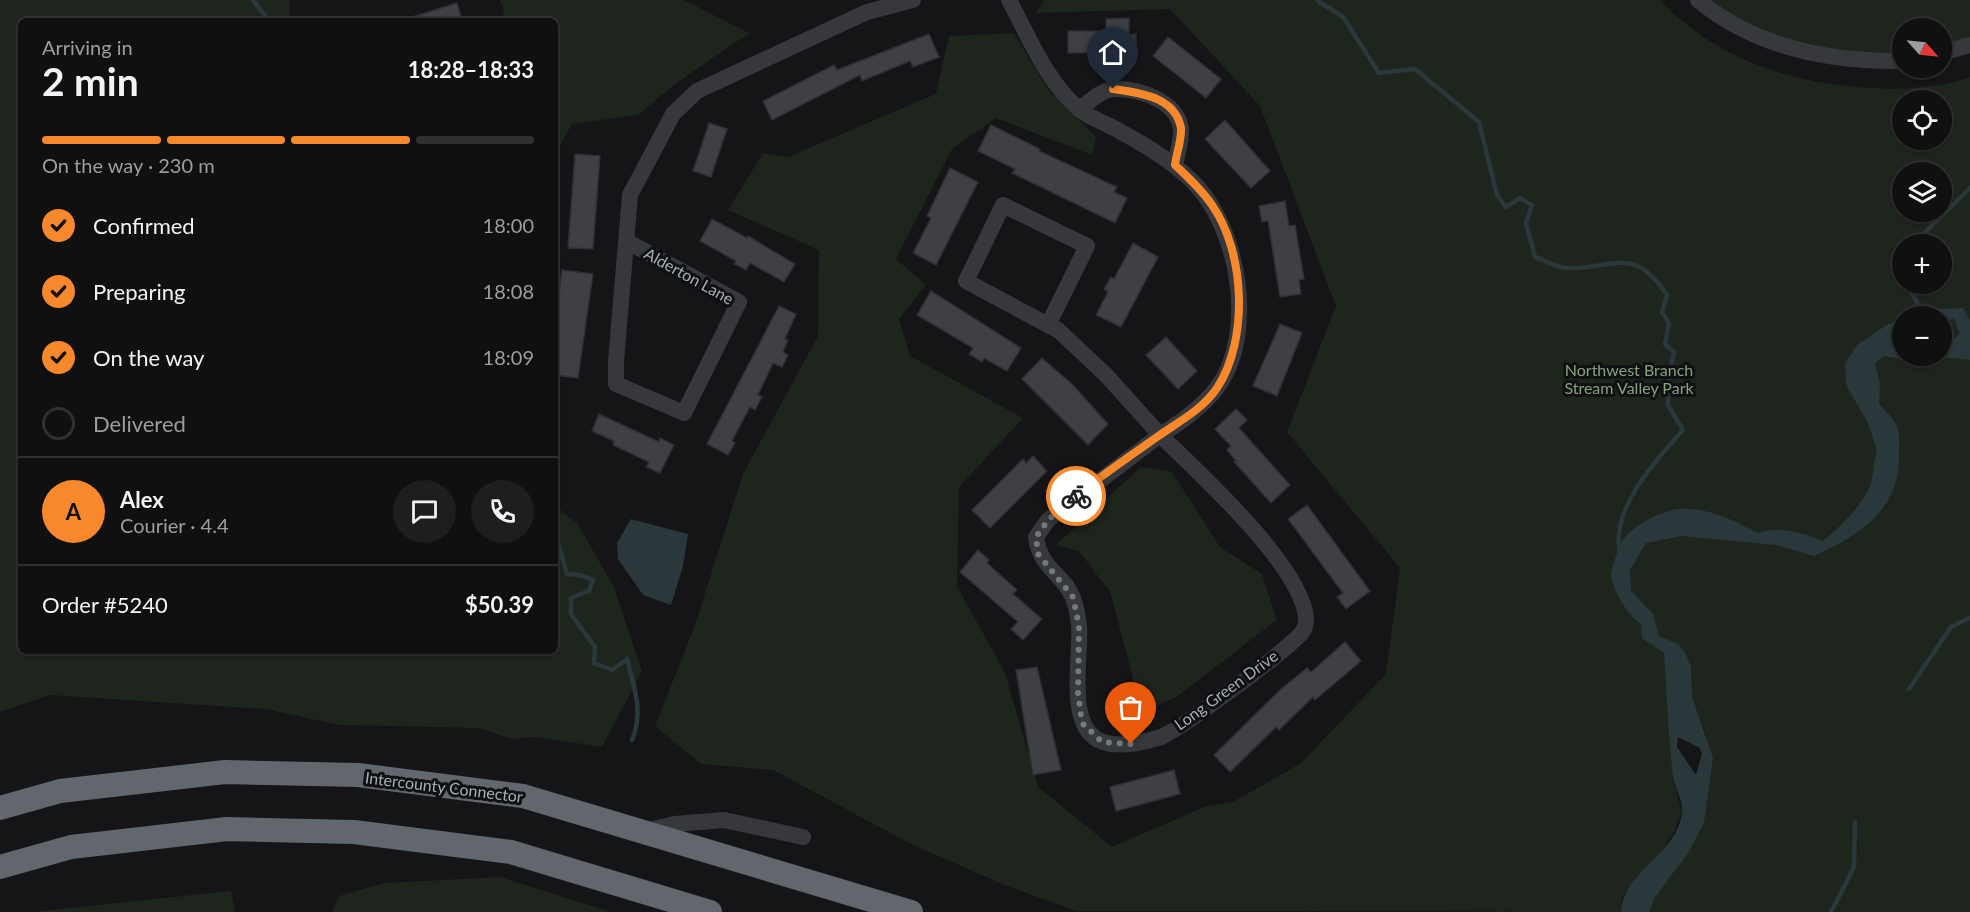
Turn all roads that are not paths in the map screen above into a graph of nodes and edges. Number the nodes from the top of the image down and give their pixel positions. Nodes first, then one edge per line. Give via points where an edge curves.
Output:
1 (913, 0) edge
2 (1009, 0) edge
3 (1698, 0) edge
4 (1970, 45) edge
5 (1952, 50) edge
6 (1892, 61) edge
7 (1080, 110) junction
8 (1175, 165) junction
9 (626, 241) junction
10 (1048, 325) junction
11 (1160, 435) junction
12 (0, 808) edge
13 (644, 831) junction
14 (803, 837) dead end
15 (0, 867) edge
16 (710, 912) edge
17 (911, 912) edge

1 - 9 street, Alderton Lane via 867,12 697,91 673,114 630,195
2 - 7 street, Long Green Drive via 1050,76
3 - 6 street via 1736,27 1776,44 1820,56
4 - 5 street
7 - 8 street, Long Green Drive
7 - 8 street via 1113,89 1154,96 1173,111 1181,129
8 - 11 street, Long Green Drive via 1213,206 1230,244 1240,319 1228,365 1216,389 1183,422
9 - 9 street, Alderton Lane via 616,384 684,413 739,302
10 - 10 street via 966,281 1003,205 1087,246
10 - 11 street via 1106,375
11 - 11 street, Long Green Drive via 1248,522 1289,578 1302,600 1306,619 1303,632 1220,699 1163,736 1131,744 1102,742 1082,723 1078,693 1079,626 1073,597 1038,554 1036,537 1048,520
12 - 13 highway, Intercounty Connector via 60,791 225,772 358,776 523,796
13 - 14 street via 724,820
13 - 17 highway, Intercounty Connector
15 - 16 highway via 70,847 227,829 354,832 511,852

